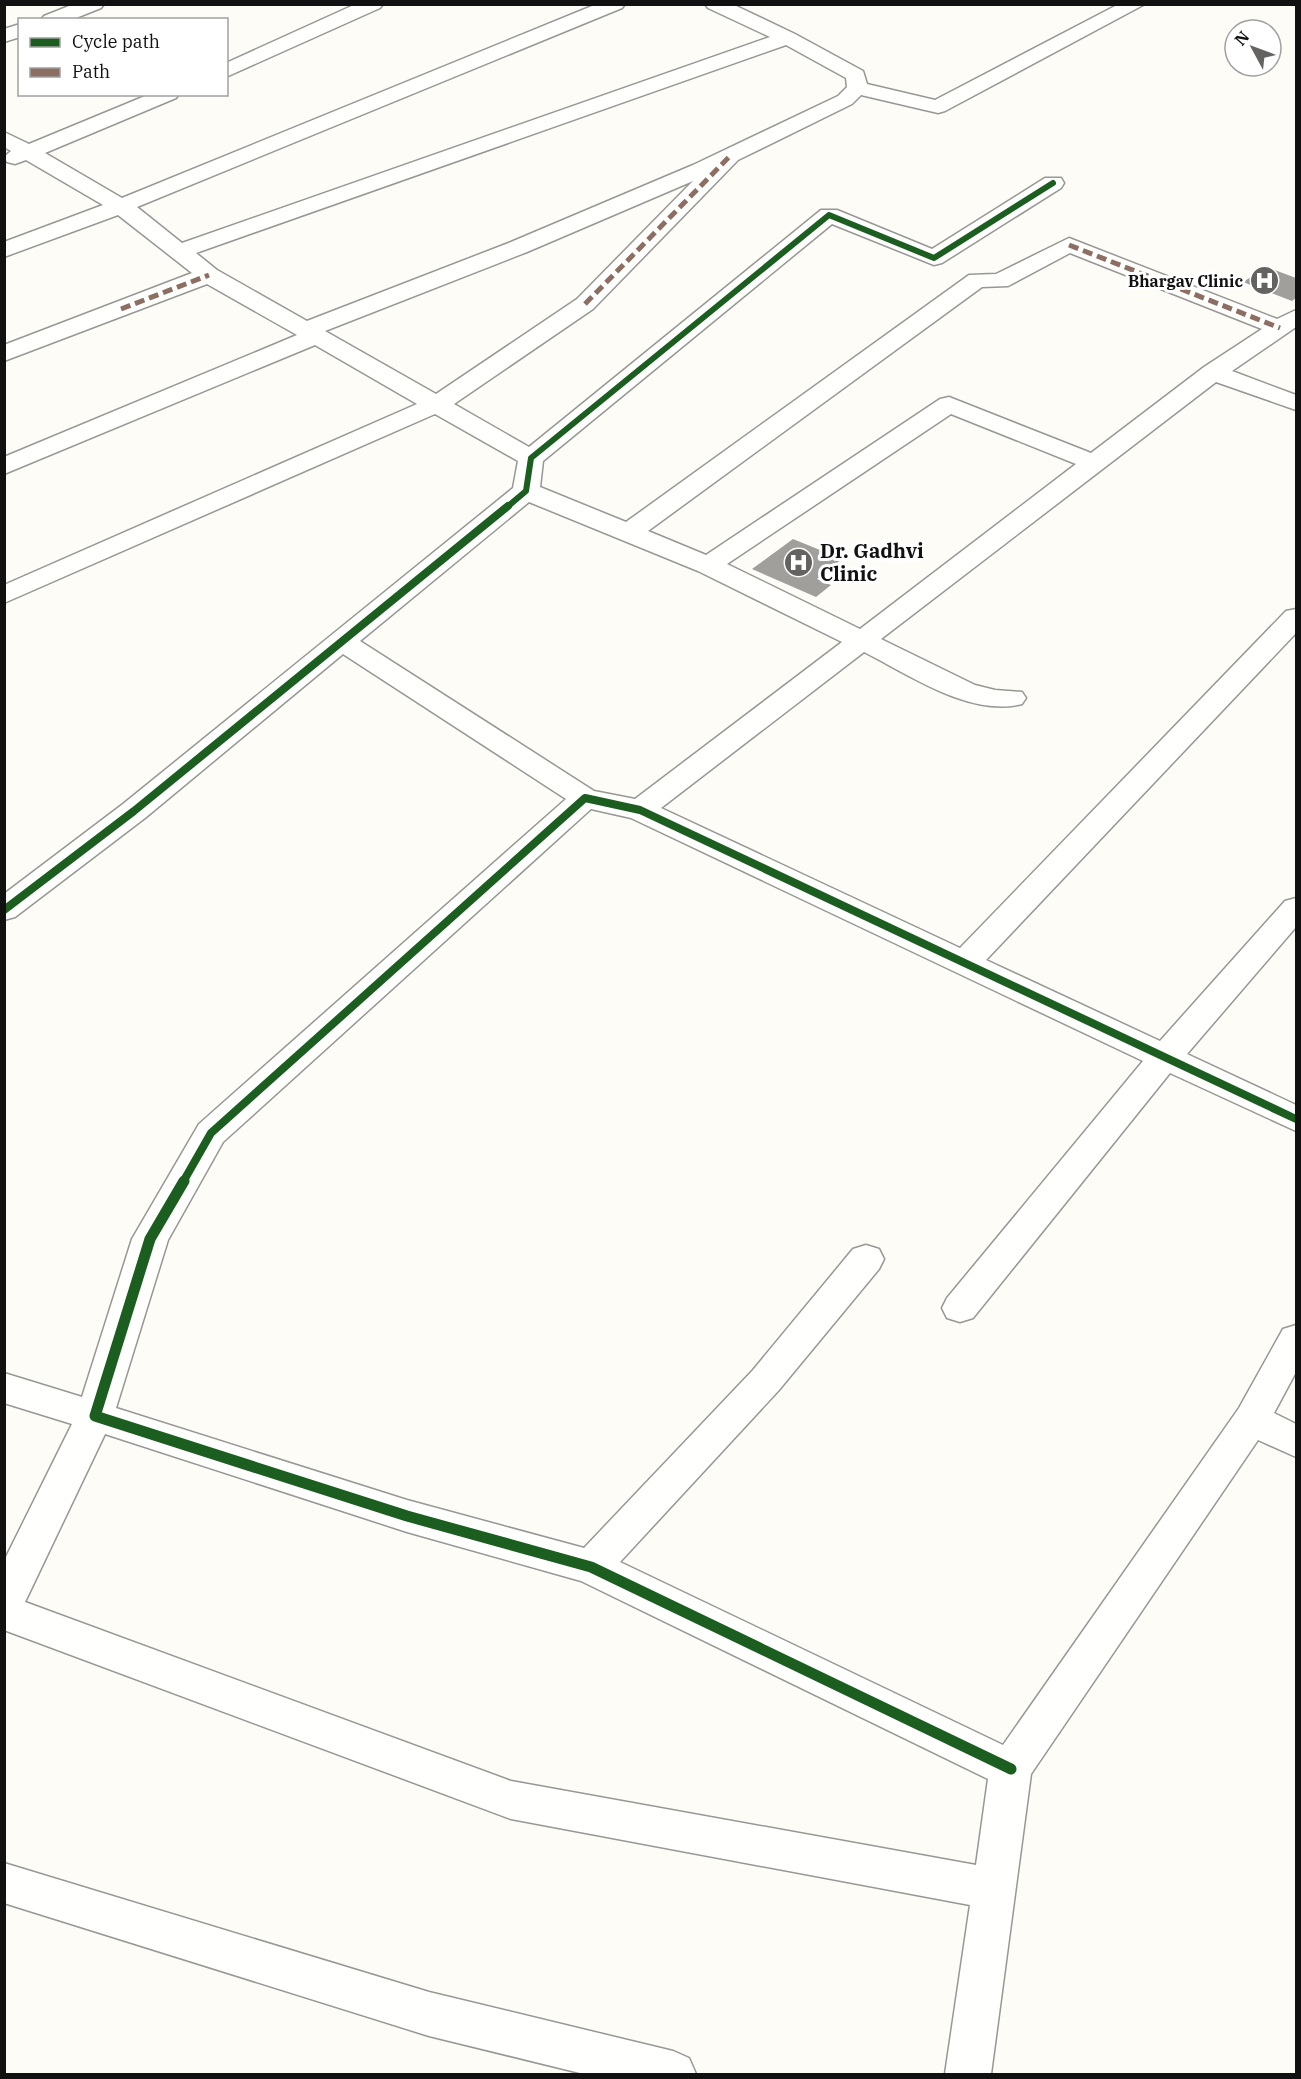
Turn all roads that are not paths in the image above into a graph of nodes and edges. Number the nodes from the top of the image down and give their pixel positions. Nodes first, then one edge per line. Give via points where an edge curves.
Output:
1 (94, 4) edge
2 (372, 4) edge
3 (615, 4) edge
4 (715, 4) edge
5 (1135, 4) edge
6 (56, 18) edge
7 (788, 38) junction
8 (228, 70) edge
9 (857, 88) junction
10 (164, 96) edge
11 (4, 138) edge
12 (28, 152) junction
13 (731, 155) junction
14 (4, 161) edge
15 (1053, 183) dead end
16 (121, 206) junction
17 (4, 250) edge
18 (178, 252) junction
19 (209, 275) junction
20 (1288, 322) edge
21 (311, 333) junction
22 (4, 354) edge
23 (1213, 372) junction
24 (1296, 403) edge
25 (437, 404) junction
26 (531, 458) junction
27 (1095, 462) junction
28 (4, 466) edge
29 (526, 491) junction
30 (629, 533) junction
31 (708, 565) junction
32 (4, 595) edge
33 (1296, 617) edge
34 (863, 639) junction
35 (340, 640) junction
36 (1012, 698) dead end
37 (585, 798) junction
38 (640, 810) junction
39 (1296, 908) edge
40 (4, 910) edge
41 (964, 963) junction
42 (1164, 1058) junction
43 (1296, 1119) edge
44 (866, 1259) dead end
45 (960, 1308) dead end
46 (1296, 1339) edge
47 (4, 1388) edge
48 (95, 1416) junction
49 (1252, 1419) junction
50 (1296, 1442) edge
51 (591, 1567) junction
52 (4, 1603) edge
53 (4, 1612) edge
54 (1011, 1769) junction
55 (4, 1883) edge
56 (995, 1889) junction
57 (674, 2074) edge
58 (968, 2074) edge

1 - 6 street
2 - 8 street
3 - 16 street
4 - 7 street
5 - 9 street via 938,107
7 - 9 street via 856,75
7 - 18 street
9 - 13 street via 845,100
10 - 12 street
11 - 12 street
12 - 14 street
12 - 16 street
13 - 21 street
13 - 25 street via 585,304
15 - 26 street via 934,258 829,215
16 - 17 street
16 - 18 street
18 - 19 street
19 - 21 street
19 - 22 street
20 - 23 street
20 - 30 street via 1069,245 1000,281 976,280
21 - 25 street
21 - 28 street
23 - 24 street
23 - 27 street
25 - 26 street
25 - 32 street
26 - 29 street
27 - 31 street via 949,404
27 - 34 street
29 - 30 street
29 - 35 street
30 - 31 street
31 - 34 street
33 - 41 street
34 - 36 street via 965,692 994,699
34 - 38 street
35 - 37 street
35 - 40 street via 134,811
37 - 38 street
37 - 48 street via 211,1133 150,1239
38 - 41 street
39 - 42 street
41 - 42 street
42 - 43 street
42 - 45 street
44 - 51 street via 766,1380
46 - 49 street
47 - 48 street
48 - 51 street via 407,1516
48 - 52 street
49 - 50 street
49 - 54 street
51 - 54 street
53 - 56 street via 511,1800
54 - 56 street
55 - 57 street via 429,2014
56 - 58 street

